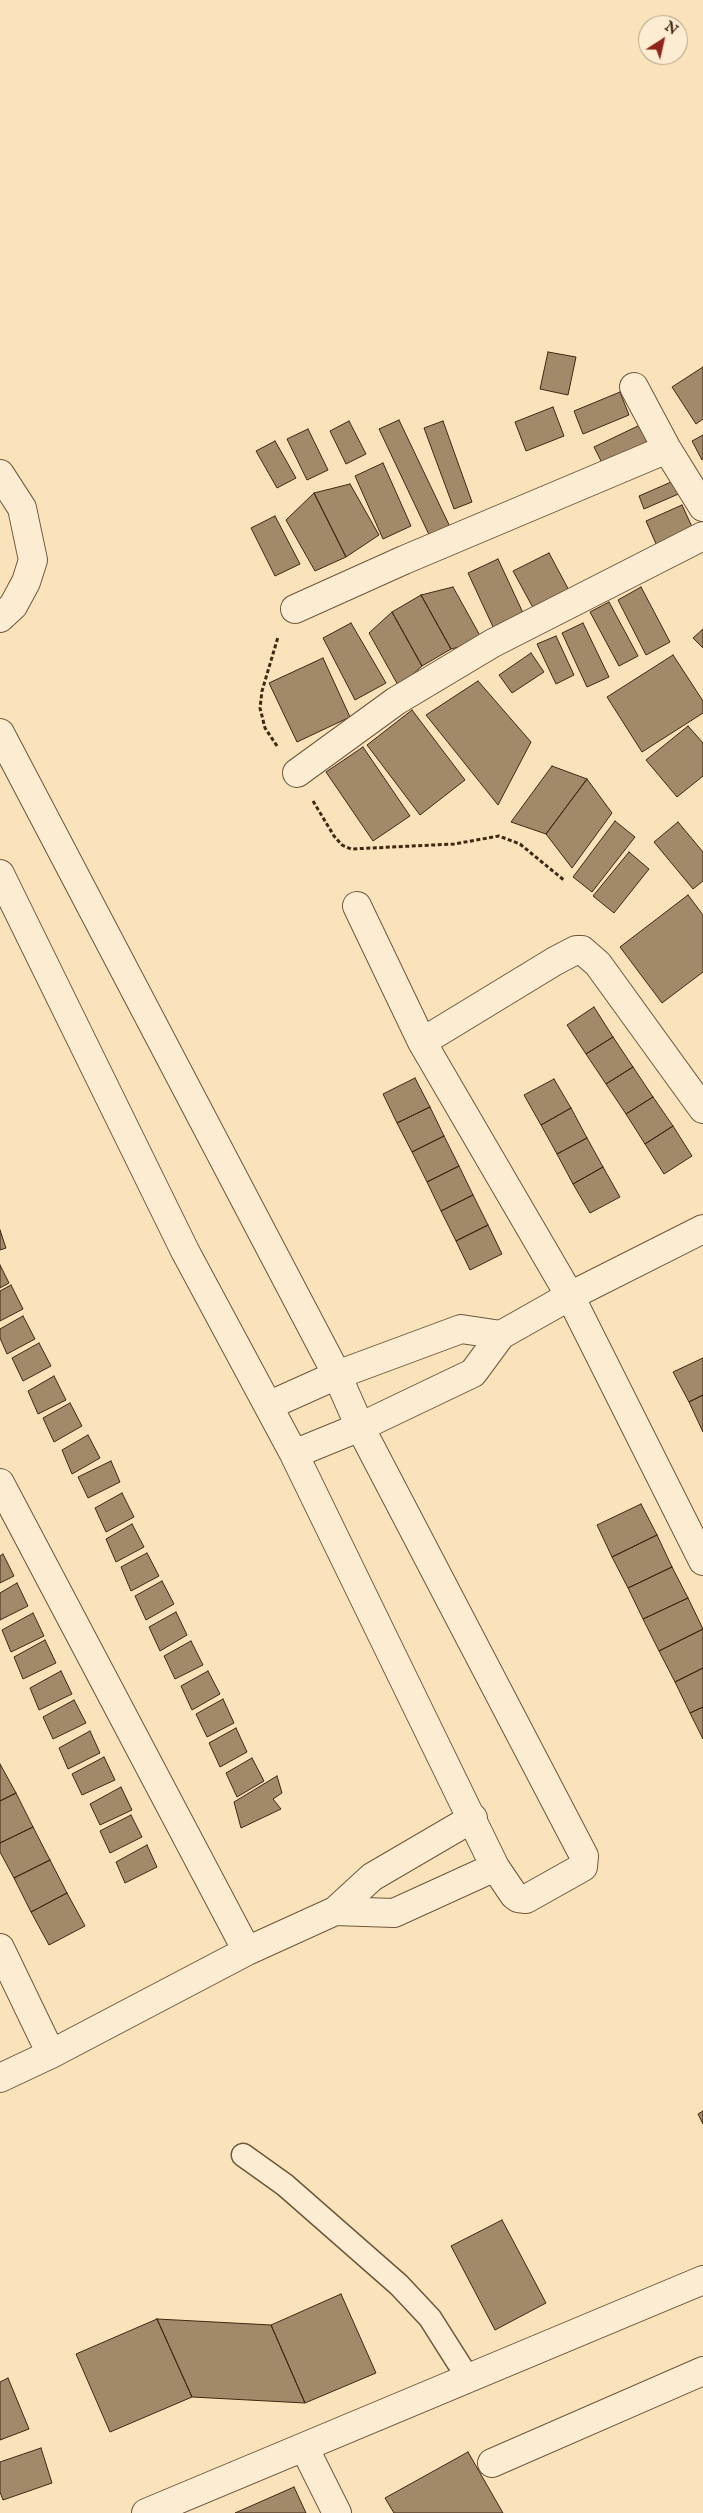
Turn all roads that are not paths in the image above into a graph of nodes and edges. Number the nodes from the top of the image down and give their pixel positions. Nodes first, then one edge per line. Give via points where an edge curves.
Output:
1 (634, 387) dead end
2 (667, 449) junction
3 (0, 474) edge
4 (703, 507) edge
5 (703, 536) edge
6 (295, 610) road end
7 (0, 618) edge
8 (0, 732) edge
9 (297, 773) road end
10 (0, 874) edge
11 (357, 906) dead end
12 (422, 1042) junction
13 (703, 1109) edge
14 (703, 1229) edge
15 (570, 1296) junction
16 (501, 1335) junction
17 (337, 1375) junction
18 (270, 1405) junction
19 (360, 1427) junction
20 (294, 1454) junction
21 (0, 1483) edge
22 (703, 1561) edge
23 (473, 1818) junction
24 (495, 1867) junction
25 (335, 1911) junction
26 (0, 1948) edge
27 (248, 1951) junction
28 (52, 2054) junction
29 (0, 2078) edge
30 (243, 2155) dead end
31 (703, 2280) edge
32 (703, 2371) edge
33 (468, 2378) junction
34 (304, 2447) junction
35 (492, 2463) dead end
36 (146, 2513) edge
37 (337, 2513) edge

1 - 2 street
2 - 4 street
2 - 6 street
3 - 7 street via 22,508 33,560 13,606
5 - 9 street via 493,643 396,701
8 - 17 street
10 - 18 street via 185,1251
11 - 12 street
12 - 13 street via 555,961 582,950 598,964
12 - 15 street
14 - 15 street
15 - 16 street
15 - 22 street
16 - 17 street via 461,1329
16 - 19 street via 473,1373
17 - 18 street
17 - 19 street
18 - 20 street
19 - 20 street
19 - 24 street via 584,1861 582,1867 526,1900 514,1895
20 - 23 street
21 - 27 street
23 - 24 street
23 - 25 street via 372,1877
24 - 25 street via 394,1913
25 - 27 street
26 - 28 street
27 - 28 street
28 - 29 street
30 - 33 lane via 285,2185 399,2285 430,2318
31 - 33 street
32 - 35 street
33 - 34 street
34 - 36 street
34 - 37 street

